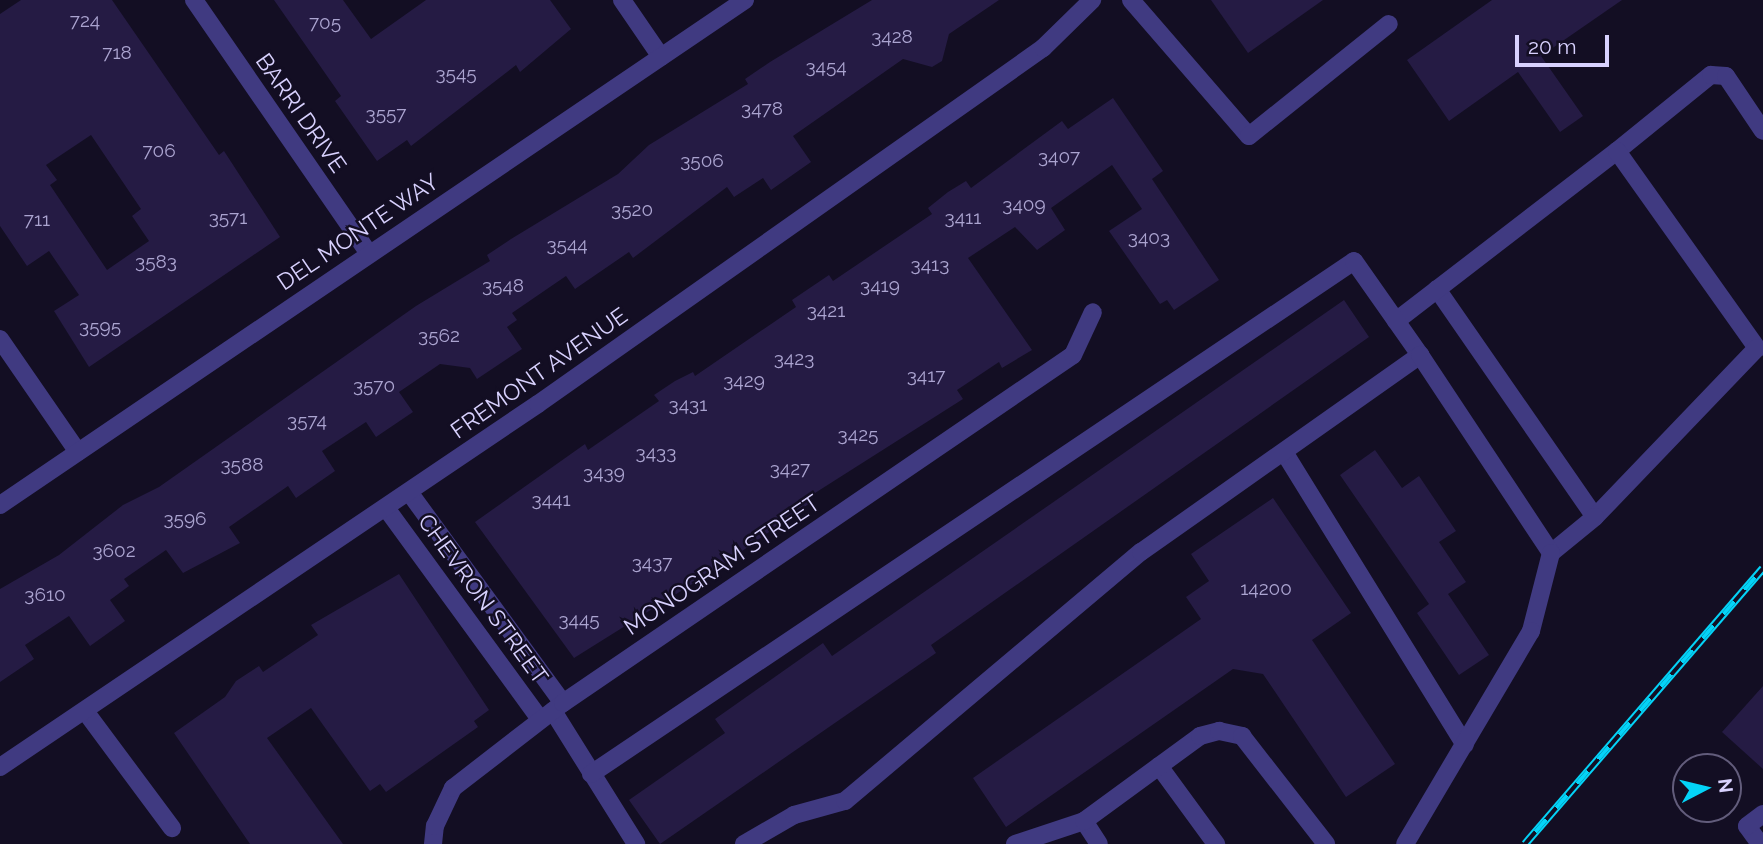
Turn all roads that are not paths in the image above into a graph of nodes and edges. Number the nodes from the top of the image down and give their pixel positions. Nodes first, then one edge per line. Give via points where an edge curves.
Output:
1 (194, 0) edge
2 (622, 0) edge
3 (745, 0) edge
4 (1092, 0) edge
5 (1131, 0) edge
6 (1389, 24) dead end
7 (661, 57) junction
8 (1763, 131) edge
9 (1618, 151) junction
10 (369, 254) junction
11 (1437, 289) junction
12 (1093, 312) dead end
13 (1396, 321) junction
14 (0, 339) edge
15 (1760, 345) edge
16 (1420, 355) junction
17 (78, 452) junction
18 (1284, 452) junction
19 (410, 492) junction
20 (0, 505) edge
21 (386, 508) junction
22 (1595, 517) junction
23 (1551, 553) junction
24 (85, 711) junction
25 (552, 711) junction
26 (1465, 745) junction
27 (1159, 766) junction
28 (0, 767) edge
29 (591, 774) junction
30 (1763, 814) edge
31 (1084, 821) junction
32 (172, 828) dead end
33 (433, 844) edge
34 (636, 844) edge
35 (744, 844) edge
36 (1015, 844) edge
37 (1099, 844) edge
38 (1216, 844) edge
39 (1326, 844) edge
40 (1405, 844) edge
41 (1760, 844) edge

1 - 10 street, BARRI DRIVE
2 - 7 street
3 - 7 street, DEL MONTE WAY
4 - 19 street, FREMONT AVENUE via 1043,48
5 - 6 street via 1249,136
7 - 10 street, DEL MONTE WAY
8 - 9 street via 1726,76 1711,75
9 - 11 street
9 - 15 street
10 - 17 street, DEL MONTE WAY
11 - 13 street
11 - 22 street
12 - 25 street, MONOGRAM STREET via 1073,355
13 - 16 street
13 - 29 street via 1354,261
14 - 17 street
15 - 22 street
16 - 18 street
16 - 23 street
17 - 20 street, DEL MONTE WAY
18 - 26 street
18 - 35 street via 1140,552 845,801 794,815
19 - 21 street, FREMONT AVENUE
19 - 25 street, CHEVRON STREET
21 - 24 street, FREMONT AVENUE
21 - 25 street, CHEVRON STREET
22 - 23 street
23 - 26 street via 1531,631
24 - 28 street, FREMONT AVENUE
24 - 32 street
25 - 29 street
25 - 33 street, MONOGRAM STREET via 453,788 435,826
26 - 40 street
27 - 31 street
27 - 38 street
27 - 39 street via 1200,736 1219,731 1242,736
29 - 34 street
30 - 41 street via 1748,826
31 - 36 street
31 - 37 street

